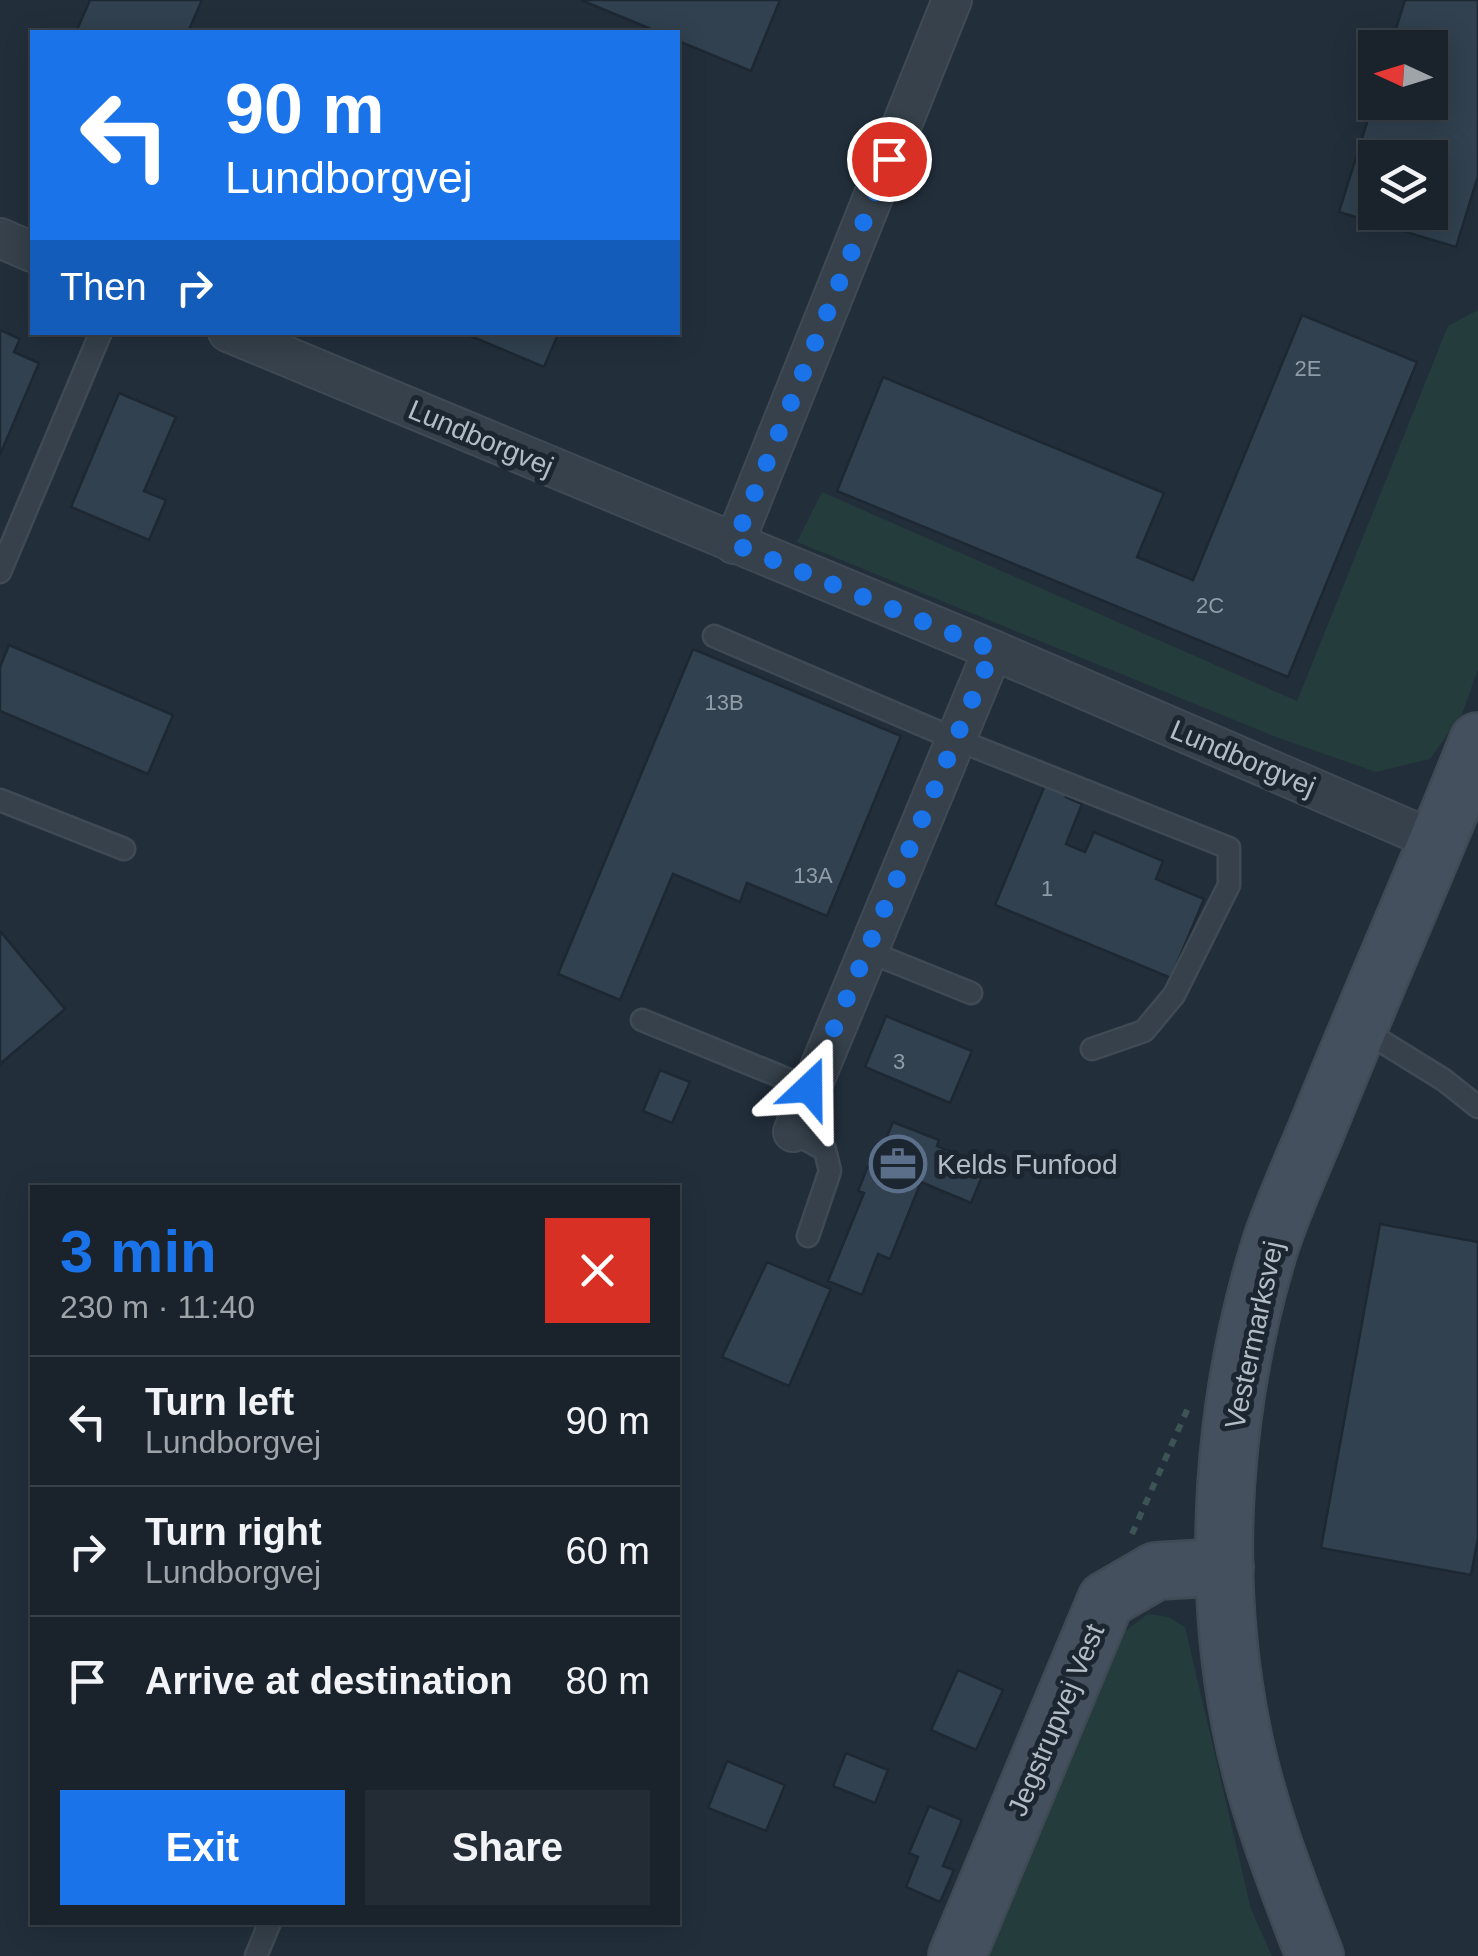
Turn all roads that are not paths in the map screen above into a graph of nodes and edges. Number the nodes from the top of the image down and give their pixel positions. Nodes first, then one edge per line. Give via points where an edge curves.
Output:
1 (952, 0) edge
2 (0, 238) edge
3 (30, 251) edge
4 (100, 335) edge
5 (235, 335) edge
6 (734, 544) junction
7 (0, 572) edge
8 (714, 636) dead end
9 (993, 650) junction
10 (955, 739) junction
11 (1478, 741) edge
12 (0, 800) edge
13 (1438, 842) junction
14 (124, 850) dead end
15 (867, 950) junction
16 (971, 993) dead end
17 (642, 1020) dead end
18 (1358, 1026) junction
19 (1092, 1049) dead end
20 (809, 1088) junction
21 (1478, 1108) edge
22 (793, 1132) joint
23 (808, 1236) dead end
24 (1225, 1568) junction
25 (269, 1925) edge
26 (256, 1956) edge
27 (957, 1956) edge
28 (1315, 1956) edge

1 - 6 street
2 - 3 street
4 - 7 lane
5 - 6 street, Lundborgvej
6 - 9 street, Lundborgvej
8 - 10 lane
9 - 10 street
9 - 13 street, Lundborgvej
10 - 15 street
10 - 19 lane via 1229,848 1229,885 1174,995 1144,1031
11 - 13 street, Vestermarksvej
12 - 14 lane
13 - 18 street, Vestermarksvej
15 - 16 lane
15 - 20 street
17 - 20 lane
18 - 21 lane
18 - 24 street, Vestermarksvej via 1271,1243 1255,1304 1228,1466
20 - 22 street
22 - 23 lane via 825,1150 830,1170
24 - 27 street, Jegstrupvej Vest via 1156,1571 1106,1600
24 - 28 street, Vestermarksvej via 1241,1727 1271,1841
25 - 26 lane

